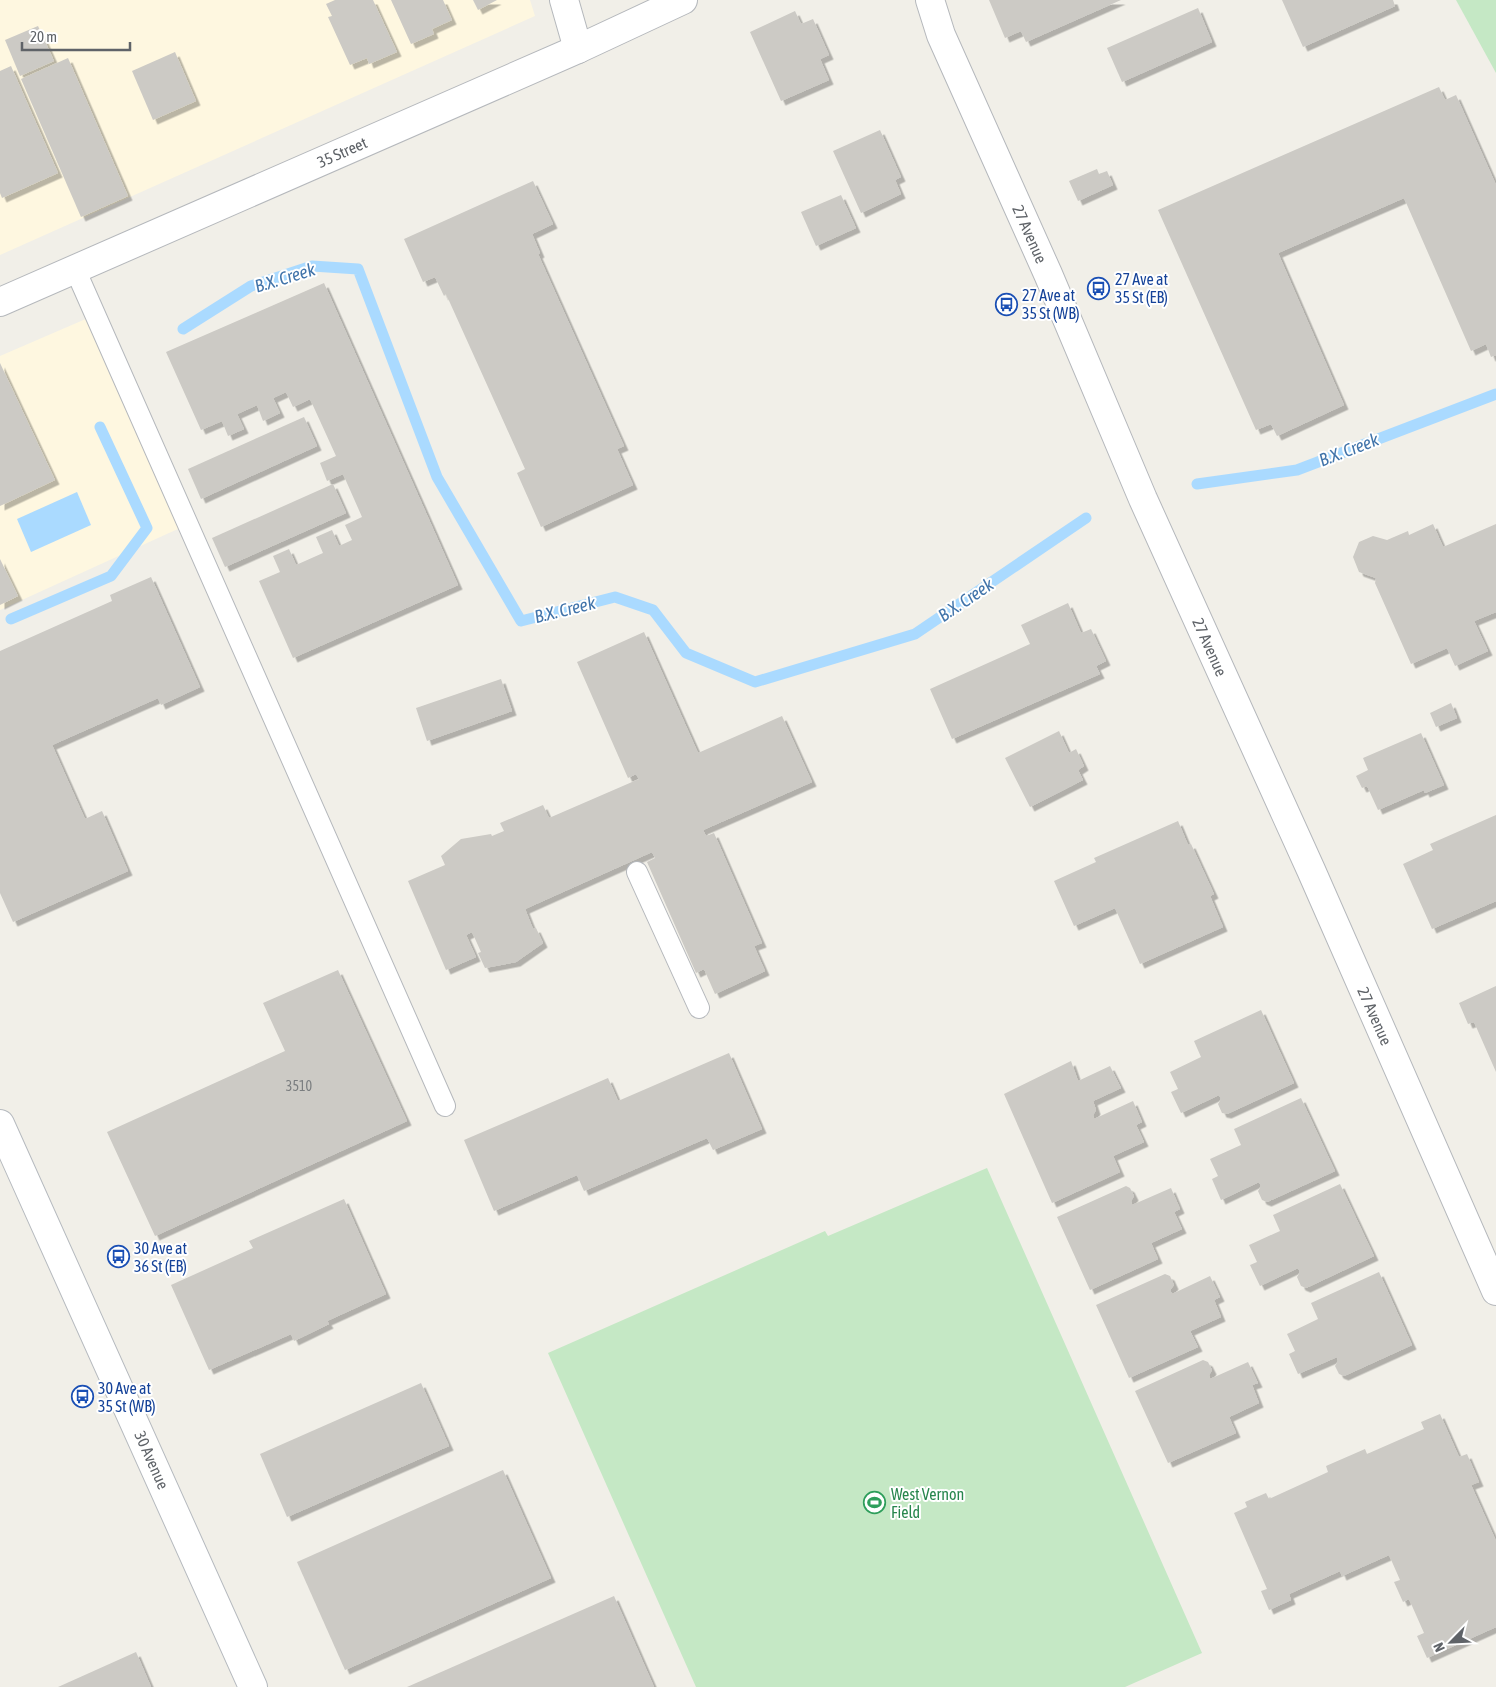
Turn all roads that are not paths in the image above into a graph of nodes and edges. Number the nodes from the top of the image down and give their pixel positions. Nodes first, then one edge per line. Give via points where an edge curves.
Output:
1 (564, 0) edge
2 (683, 0) edge
3 (930, 0) edge
4 (578, 49) junction
5 (75, 269) junction
6 (0, 302) edge
7 (637, 872) dead end
8 (699, 1008) dead end
9 (446, 1106) dead end
10 (0, 1124) edge
11 (1496, 1291) edge
12 (254, 1687) edge

1 - 4 street
2 - 4 street, 35 Street
3 - 11 street, 27 Avenue via 941,35 1048,274 1143,499
4 - 5 street, 35 Street
5 - 6 street, 35 Street
5 - 9 lane
7 - 8 lane
10 - 12 street, 30 Avenue

